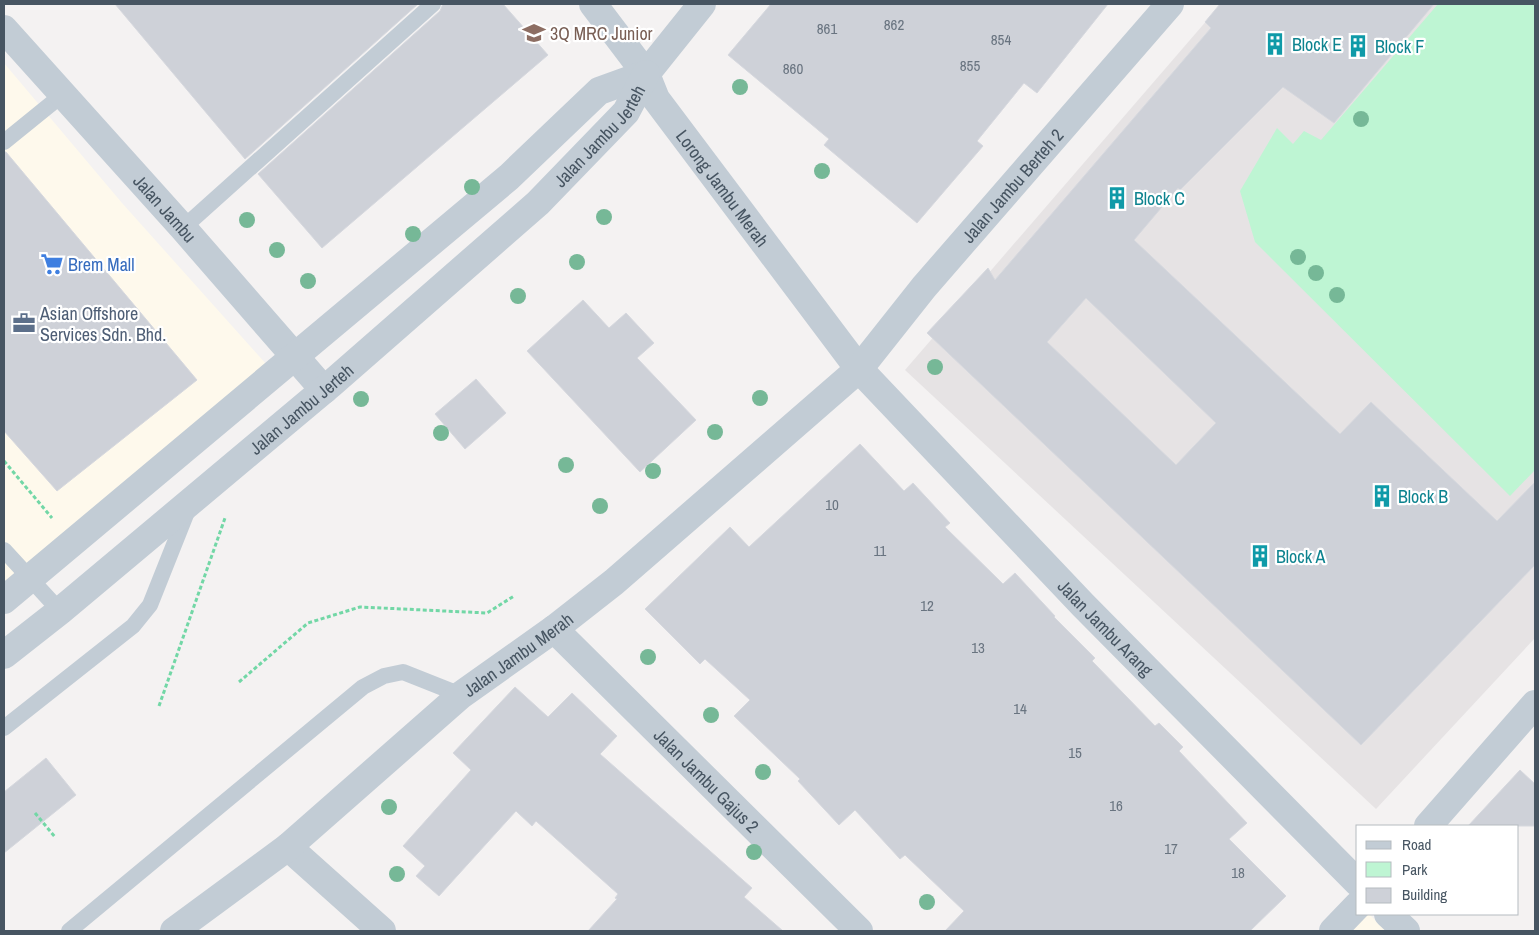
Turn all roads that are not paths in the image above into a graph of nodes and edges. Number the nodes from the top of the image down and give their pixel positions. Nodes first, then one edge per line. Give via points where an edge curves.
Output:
1 (433, 4) edge
2 (593, 4) edge
3 (702, 4) edge
4 (1170, 4) edge
5 (4, 29) edge
6 (646, 74) junction
7 (62, 95) junction
8 (6, 137) edge
9 (183, 228) junction
10 (294, 356) junction
11 (859, 369) junction
12 (324, 390) junction
13 (192, 501) junction
14 (4, 550) edge
15 (30, 578) junction
16 (4, 600) edge
17 (60, 611) junction
18 (554, 629) junction
19 (4, 655) edge
20 (461, 695) junction
21 (1535, 704) edge
22 (4, 728) edge
23 (1429, 825) edge
24 (288, 847) junction
25 (1356, 881) edge
26 (1356, 907) edge
27 (1389, 915) edge
28 (69, 931) edge
29 (174, 931) edge
30 (382, 931) edge
31 (859, 931) edge
32 (1333, 931) edge
33 (1406, 931) edge

1 - 9 lane
2 - 6 street, Lorong Jambu Merah
3 - 6 street
4 - 11 street, Jalan Jambu Berteh 2 via 924,287
5 - 7 street, Jalan Jambu
6 - 10 street, Jalan Jambu Jerteh via 599,91 509,177
6 - 11 street, Lorong Jambu Merah via 656,99
6 - 12 street, Jalan Jambu Jerteh via 626,112 538,203
7 - 8 lane
7 - 9 street, Jalan Jambu
9 - 10 street, Jalan Jambu
10 - 12 street, Jalan Jambu
10 - 15 street, Jalan Jambu Jerteh
11 - 18 street, Jalan Jambu Merah via 614,582
11 - 25 street, Jalan Jambu Arang via 1083,605
12 - 13 street, Jalan Jambu Jerteh
13 - 17 street, Jalan Jambu Jerteh
13 - 22 lane via 150,605 133,626
14 - 15 lane
15 - 16 street, Jalan Jambu Jerteh
15 - 17 lane
17 - 19 street, Jalan Jambu Jerteh
18 - 20 street, Jalan Jambu Merah
18 - 31 street, Jalan Jambu Gajus 2
20 - 24 street, Jalan Jambu Merah
20 - 28 lane via 403,672 384,676 364,687
21 - 23 street
24 - 29 street, Jalan Jambu Merah
24 - 30 street
26 - 32 street
27 - 33 street

